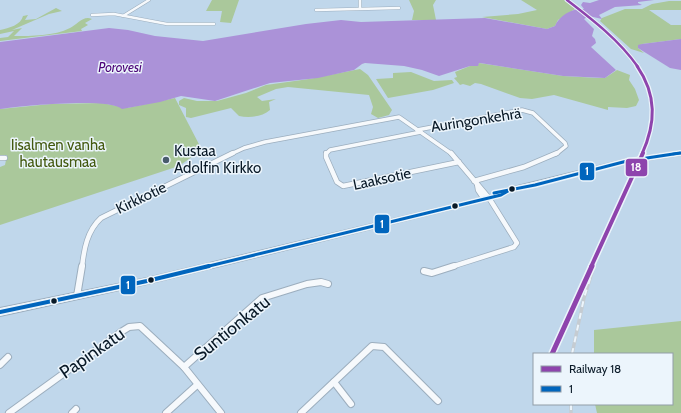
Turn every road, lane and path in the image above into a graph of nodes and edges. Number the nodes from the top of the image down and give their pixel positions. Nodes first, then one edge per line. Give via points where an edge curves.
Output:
1 (149, 0) edge
2 (360, 0) edge
3 (360, 8) junction
4 (399, 8) dead end
5 (316, 10) dead end
6 (92, 15) dead end
7 (123, 16) junction
8 (214, 24) dead end
9 (419, 131) junction
10 (681, 153) edge
11 (0, 158) edge
12 (5, 158) dead end
13 (459, 162) junction
14 (476, 183) junction
15 (486, 198) junction
16 (424, 271) dead end
17 (328, 284) dead end
18 (77, 296) junction
19 (0, 312) edge
20 (8, 357) dead end
21 (0, 365) edge
22 (184, 367) junction
23 (334, 382) junction
24 (197, 385) junction
25 (438, 401) dead end
26 (351, 404) dead end
27 (9, 413) edge
28 (166, 413) edge
29 (221, 413) edge
30 (301, 413) edge

1 - 7 street
2 - 3 street
3 - 4 street
3 - 5 street
6 - 7 street
7 - 8 street via 167,24
9 - 13 street via 450,152
9 - 13 street, Laaksotie via 330,150 326,157 337,182 343,186
9 - 14 street, Auringonkehrä via 522,110 533,113 566,146 544,160
9 - 18 street, Kirkkotie via 399,117 244,148 94,222 88,234
10 - 15 main road via 627,161
11 - 12 street
13 - 14 street
14 - 15 street via 478,190
15 - 16 street via 516,240 516,245 432,273
15 - 18 main road
17 - 22 street, Suntionkatu via 315,282 262,298
18 - 19 main road
20 - 21 street
22 - 24 street, Papinkatu
22 - 27 street, Papinkatu via 140,326 129,327
23 - 25 street via 372,346 377,345 384,347
23 - 26 street
23 - 30 street
24 - 28 street
24 - 29 street, Papinkatu

